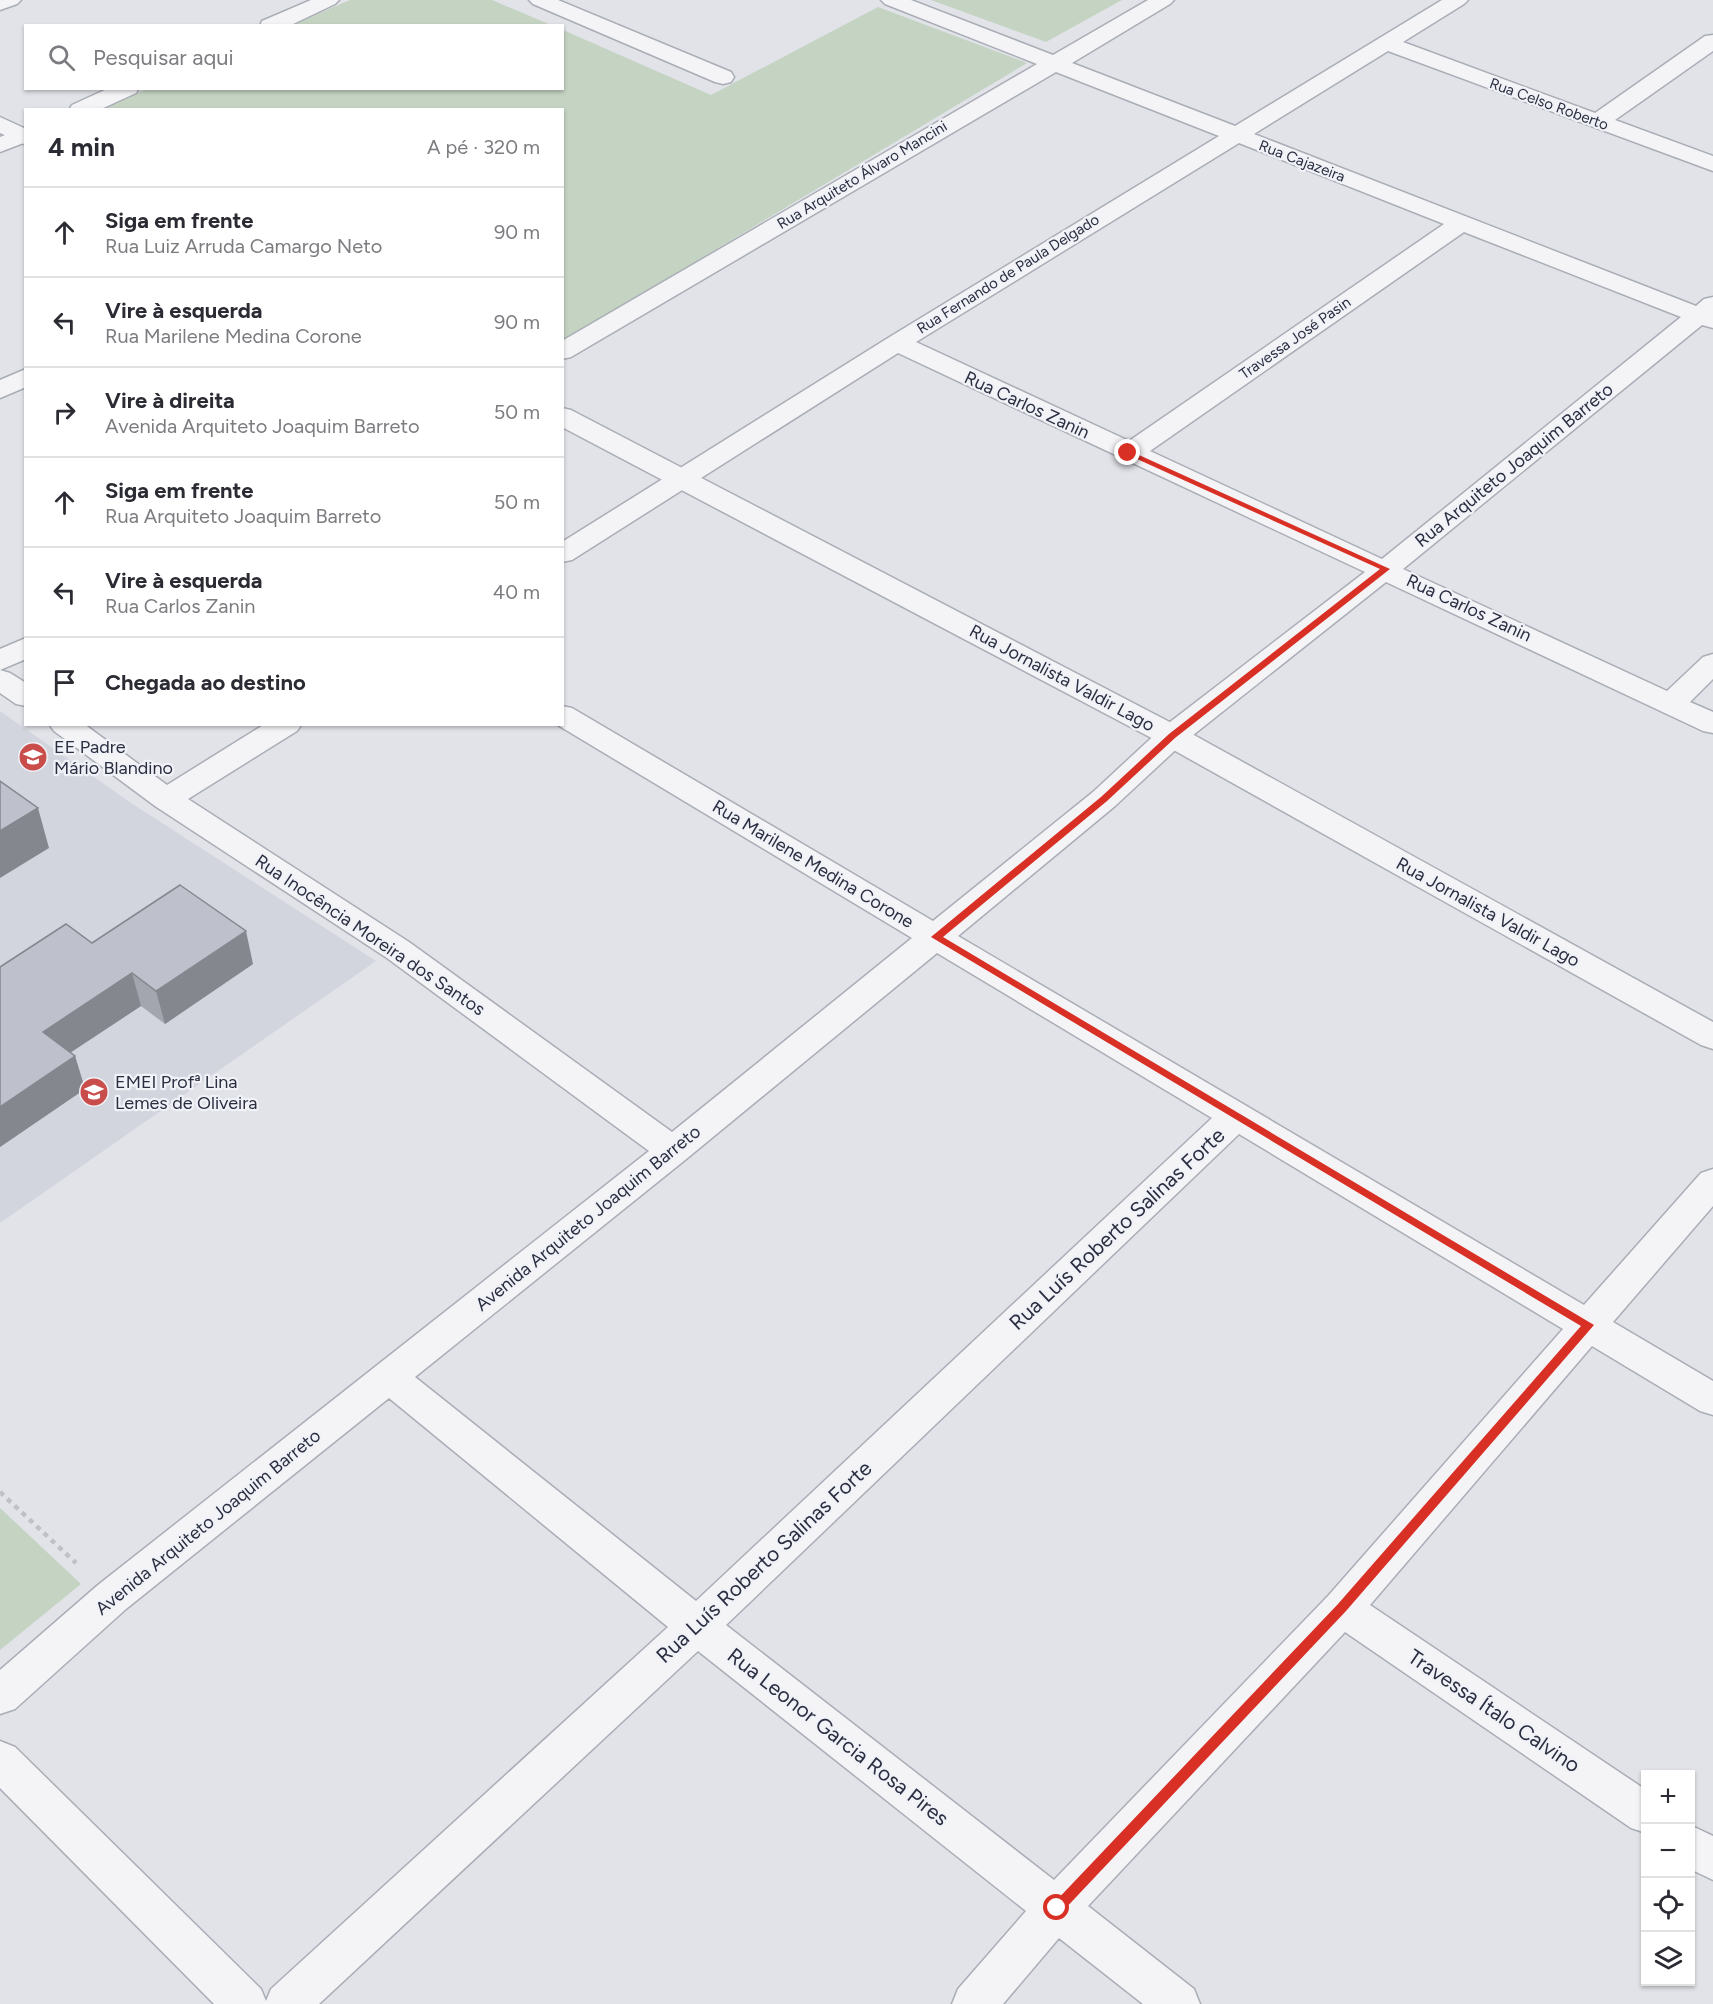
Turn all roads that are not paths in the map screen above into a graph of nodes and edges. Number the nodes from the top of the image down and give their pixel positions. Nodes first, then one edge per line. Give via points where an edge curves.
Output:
1 (10, 0) edge
2 (328, 0) edge
3 (540, 0) edge
4 (892, 0) edge
5 (1163, 0) edge
6 (1457, 0) edge
7 (0, 4) edge
8 (274, 24) edge
9 (1713, 41) edge
10 (1386, 44) junction
11 (1052, 63) junction
12 (723, 76) dead end
13 (124, 90) edge
14 (84, 108) edge
15 (1597, 122) junction
16 (0, 124) edge
17 (1234, 135) junction
18 (24, 136) edge
19 (0, 145) edge
20 (1713, 164) edge
21 (1461, 223) junction
22 (1708, 313) edge
23 (897, 343) junction
24 (564, 351) edge
25 (564, 417) edge
26 (1128, 453) junction
27 (683, 479) junction
28 (564, 553) edge
29 (1386, 569) junction
30 (24, 648) edge
31 (0, 661) edge
32 (1713, 663) edge
33 (0, 679) edge
34 (24, 696) edge
35 (1670, 704) junction
36 (564, 716) edge
37 (1713, 724) edge
38 (67, 726) edge
39 (284, 726) edge
40 (1172, 736) junction
41 (166, 799) junction
42 (936, 937) junction
43 (1713, 1037) edge
44 (1236, 1116) junction
45 (673, 1151) junction
46 (1713, 1182) edge
47 (1588, 1325) junction
48 (389, 1377) junction
49 (1713, 1400) edge
50 (1342, 1608) junction
51 (697, 1626) junction
52 (0, 1696) edge
53 (0, 1760) edge
54 (1641, 1811) edge
55 (1695, 1848) edge
56 (1713, 1860) edge
57 (1057, 1908) junction
58 (245, 2004) edge
59 (287, 2004) edge
60 (974, 2004) edge
61 (1178, 2004) edge

1 - 7 street
2 - 8 street
3 - 12 street
4 - 11 street, Rua Cajazeira
5 - 11 street, Rua Arquiteto Álvaro Mancini
6 - 10 street, Rua Fernando de Paula Delgado
9 - 15 street
10 - 15 street, Rua Celso Roberto
10 - 17 street, Rua Fernando de Paula Delgado
11 - 17 street, Rua Cajazeira
11 - 24 street, Rua Arquiteto Álvaro Mancini
13 - 14 street
15 - 20 street, Rua Celso Roberto
16 - 18 street
17 - 21 street, Rua Cajazeira
17 - 23 street, Rua Fernando de Paula Delgado
18 - 19 street
21 - 22 street, Rua Cajazeira
21 - 26 street, Travessa José Pasin
22 - 29 street, Rua Arquiteto Joaquim Barreto
23 - 26 street, Rua Carlos Zanin
23 - 27 street, Rua Fernando de Paula Delgado
25 - 27 street, Rua Jornalista Valdir Lago
26 - 29 street, Rua Carlos Zanin
27 - 28 street, Rua Fernando de Paula Delgado
27 - 40 street, Rua Jornalista Valdir Lago
29 - 35 street, Rua Carlos Zanin
29 - 40 street, Rua Arquiteto Joaquim Barreto
30 - 31 street
32 - 35 street
33 - 34 street
35 - 37 street, Rua Carlos Zanin
36 - 42 street, Rua Marilene Medina Corone
38 - 41 street, Rua Inocência Moreira dos Santos
39 - 41 street
40 - 42 street, Avenida Arquiteto Joaquim Barreto via 1104,799
40 - 43 street, Rua Jornalista Valdir Lago
41 - 45 street, Rua Inocência Moreira dos Santos via 398,950
42 - 44 street, Rua Marilene Medina Corone
42 - 45 street, Avenida Arquiteto Joaquim Barreto
44 - 47 street, Rua Marilene Medina Corone
44 - 51 street, Rua Luís Roberto Salinas Forte
45 - 48 street, Avenida Arquiteto Joaquim Barreto
46 - 47 street
47 - 49 street, Rua Marilene Medina Corone
47 - 50 street
48 - 51 street, Rua Leonor Garcia Rosa Pires
48 - 52 street, Avenida Arquiteto Joaquim Barreto via 112,1597
50 - 54 street, Travessa Ítalo Calvino
50 - 57 street
51 - 57 street, Rua Leonor Garcia Rosa Pires
51 - 59 street, Rua Luís Roberto Salinas Forte
53 - 58 street
55 - 56 street
57 - 60 street
57 - 61 street, Rua Leonor Garcia Rosa Pires

